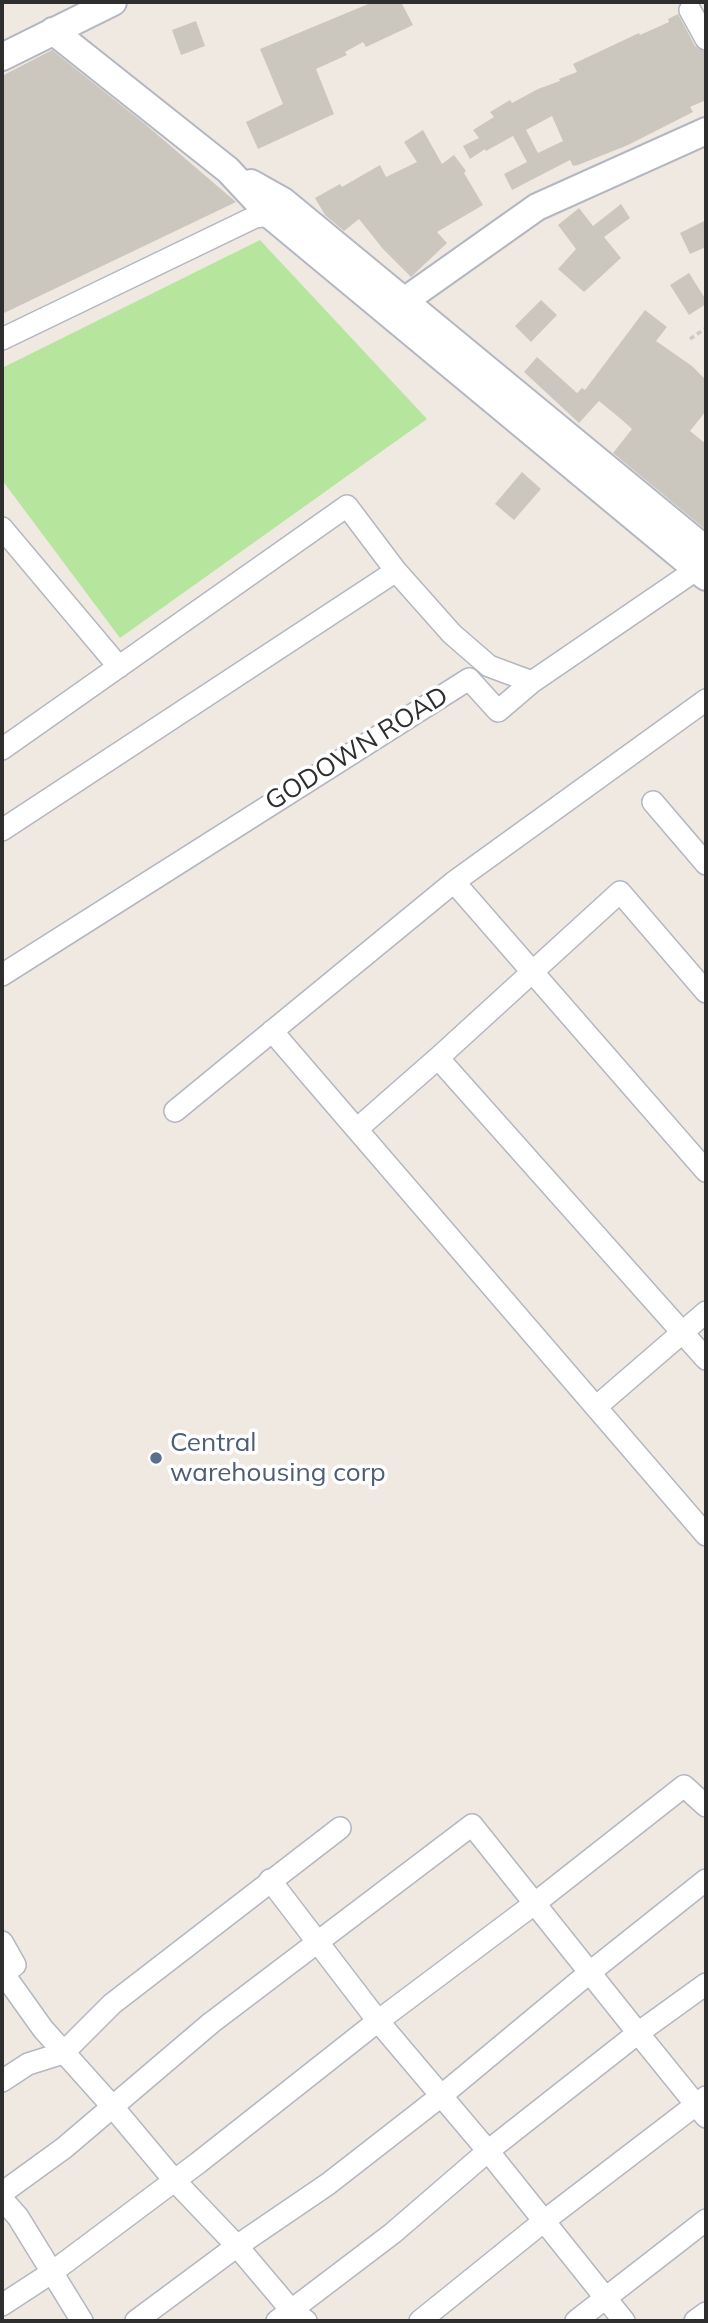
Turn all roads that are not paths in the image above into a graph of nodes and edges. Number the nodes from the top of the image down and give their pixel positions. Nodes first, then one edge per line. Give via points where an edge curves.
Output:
1 (113, 2) edge
2 (690, 10) dead end
3 (53, 31) junction
4 (706, 39) edge
5 (2, 57) edge
6 (706, 131) edge
7 (228, 170) junction
8 (271, 215) junction
9 (396, 307) junction
10 (2, 339) edge
11 (2, 528) edge
12 (704, 565) edge
13 (396, 571) junction
14 (119, 667) junction
15 (532, 682) junction
16 (706, 700) edge
17 (2, 749) edge
18 (653, 802) dead end
19 (2, 830) edge
20 (706, 864) edge
21 (454, 882) junction
22 (533, 972) junction
23 (2, 975) edge
24 (706, 992) edge
25 (272, 1031) junction
26 (438, 1058) junction
27 (175, 1111) dead end
28 (357, 1129) junction
29 (706, 1171) edge
30 (706, 1312) edge
31 (683, 1332) junction
32 (706, 1359) edge
33 (596, 1407) junction
34 (706, 1535) edge
35 (706, 1806) edge
36 (340, 1828) dead end
37 (270, 1880) junction
38 (706, 1880) edge
39 (534, 1904) junction
40 (318, 1941) junction
41 (2, 1942) edge
42 (2, 1973) edge
43 (589, 1973) junction
44 (706, 1984) edge
45 (378, 2021) junction
46 (638, 2033) junction
47 (63, 2053) junction
48 (2, 2081) edge
49 (441, 2096) junction
50 (112, 2106) junction
51 (703, 2106) edge
52 (488, 2151) junction
53 (174, 2180) junction
54 (4, 2187) edge
55 (706, 2220) edge
56 (544, 2221) junction
57 (237, 2246) junction
58 (51, 2273) junction
59 (605, 2298) junction
60 (2, 2305) edge
61 (706, 2313) edge
62 (292, 2318) edge
63 (82, 2321) edge
64 (136, 2321) edge
65 (421, 2321) edge
66 (576, 2321) edge
67 (624, 2321) edge
68 (695, 2321) edge

1 - 3 street
2 - 4 street
3 - 5 street
3 - 7 street
6 - 9 street via 537,208
7 - 8 street
7 - 9 street via 283,201
8 - 9 street
8 - 10 street via 255,217
9 - 12 street
11 - 14 street
12 - 15 street, GODOWN ROAD
13 - 14 street via 347,506
13 - 15 street via 452,635 489,666
13 - 19 street
14 - 17 street
15 - 23 street, GODOWN ROAD via 498,711 469,679
16 - 21 street
18 - 20 street
21 - 22 street
21 - 25 street
22 - 24 street via 620,892
22 - 26 street
22 - 29 street
25 - 27 street
25 - 28 street
26 - 28 street
26 - 31 street
28 - 33 street
30 - 31 street
31 - 32 street
31 - 33 street
33 - 34 street
35 - 39 street via 684,1786
36 - 37 street
37 - 40 street
37 - 47 street via 112,2004
38 - 43 street
39 - 40 street via 472,1825
39 - 43 street
39 - 45 street
40 - 45 street
40 - 50 street
41 - 42 street via 15,1965
42 - 47 street
43 - 46 street
43 - 49 street
44 - 46 street
45 - 49 street
45 - 53 street
46 - 51 street
46 - 52 street
47 - 48 street via 28,2064
47 - 50 street
49 - 52 street
49 - 57 street via 328,2184
50 - 53 street
50 - 54 street via 64,2148
51 - 56 street
52 - 56 street
52 - 62 street
53 - 57 street
53 - 58 street
54 - 58 street
55 - 59 street
56 - 59 street
56 - 65 street
57 - 62 street
57 - 64 street
58 - 60 street
58 - 63 street
59 - 66 street
59 - 67 street
61 - 68 street

